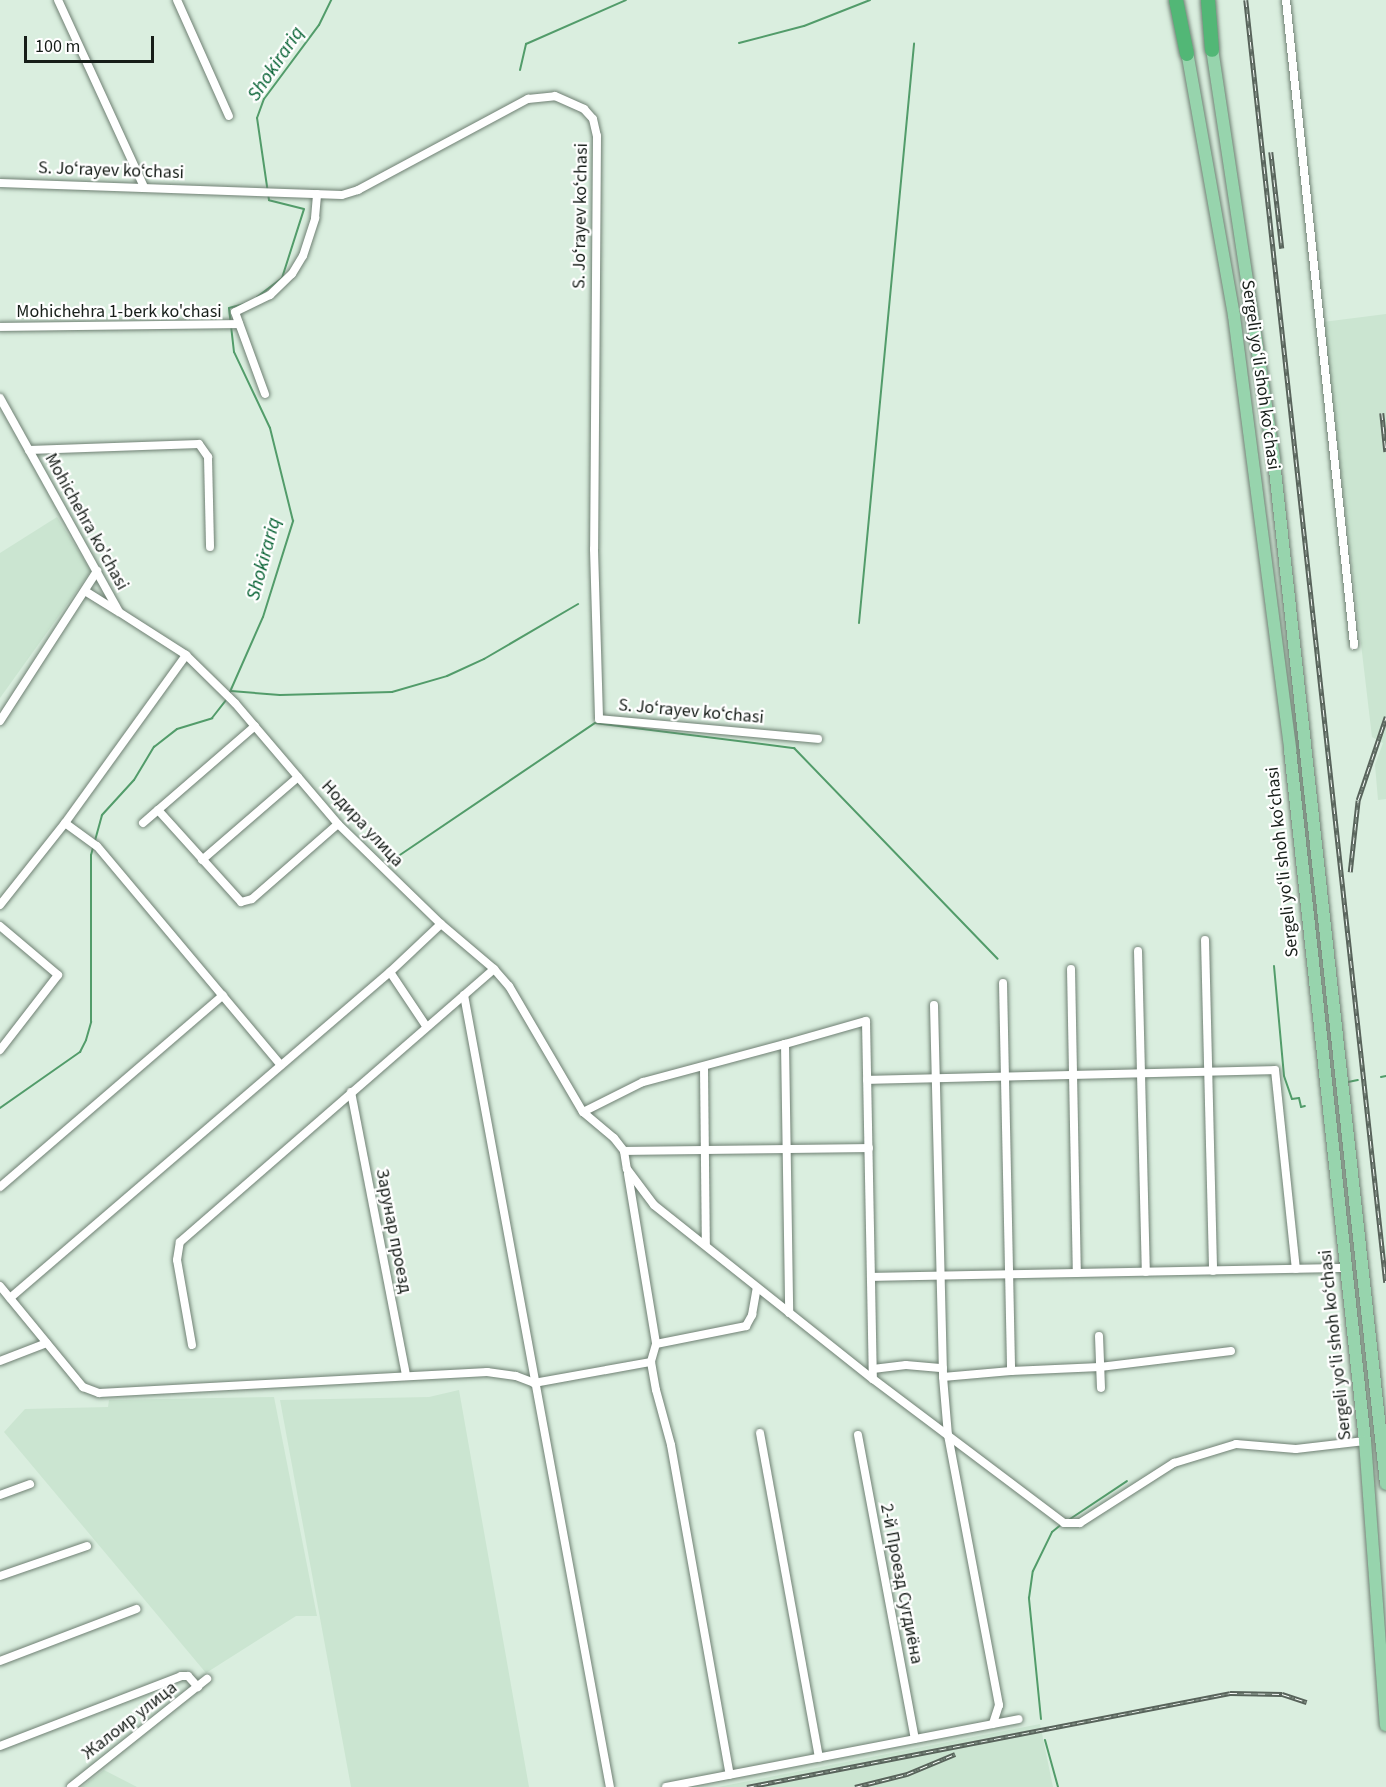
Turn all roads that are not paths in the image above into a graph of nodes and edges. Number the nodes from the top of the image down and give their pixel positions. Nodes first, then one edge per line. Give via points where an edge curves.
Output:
1 (58, 0) edge
2 (177, 0) edge
3 (1178, 0) edge
4 (1203, 0) edge
5 (1208, 0) edge
6 (1286, 0) edge
7 (1212, 50) junction
8 (1187, 54) joint
9 (229, 116) dead end
10 (0, 183) edge
11 (144, 187) junction
12 (317, 194) junction
13 (239, 324) junction
14 (0, 327) edge
15 (265, 394) dead end
16 (0, 398) edge
17 (29, 450) junction
18 (210, 547) dead end
19 (97, 571) junction
20 (85, 591) junction
21 (118, 612) junction
22 (1354, 645) dead end
23 (186, 655) junction
24 (218, 688) joint
25 (0, 721) edge
26 (255, 726) junction
27 (818, 739) dead end
28 (298, 777) junction
29 (158, 810) junction
30 (65, 823) junction
31 (143, 824) dead end
32 (338, 824) junction
33 (202, 860) junction
34 (0, 905) edge
35 (441, 924) junction
36 (0, 926) edge
37 (1205, 940) dead end
38 (1138, 951) dead end
39 (494, 969) junction
40 (1071, 969) dead end
41 (390, 972) junction
42 (1003, 983) dead end
43 (223, 995) junction
44 (464, 995) junction
45 (934, 1005) dead end
46 (426, 1026) junction
47 (785, 1044) junction
48 (0, 1050) edge
49 (281, 1065) junction
50 (704, 1067) junction
51 (1208, 1071) junction
52 (1141, 1073) junction
53 (1073, 1075) junction
54 (1005, 1077) junction
55 (936, 1078) junction
56 (867, 1080) junction
57 (351, 1092) junction
58 (583, 1112) junction
59 (868, 1148) junction
60 (786, 1149) junction
61 (705, 1150) junction
62 (624, 1151) junction
63 (627, 1169) junction
64 (0, 1186) edge
65 (706, 1245) junction
66 (1347, 1268) junction
67 (1296, 1269) junction
68 (1213, 1271) junction
69 (1146, 1272) junction
70 (1077, 1273) junction
71 (1009, 1275) junction
72 (941, 1276) junction
73 (871, 1277) junction
74 (0, 1286) edge
75 (758, 1287) junction
76 (10, 1298) junction
77 (789, 1313) junction
78 (1099, 1336) dead end
79 (47, 1343) junction
80 (656, 1344) junction
81 (192, 1345) dead end
82 (1231, 1351) dead end
83 (0, 1362) edge
84 (651, 1362) junction
85 (1100, 1367) junction
86 (873, 1370) junction
87 (1011, 1371) junction
88 (943, 1372) junction
89 (406, 1376) junction
90 (873, 1379) junction
91 (534, 1383) junction
92 (1101, 1388) dead end
93 (759, 1433) dead end
94 (858, 1435) dead end
95 (948, 1435) junction
96 (1365, 1441) junction
97 (30, 1484) dead end
98 (1386, 1484) edge
99 (0, 1495) edge
100 (87, 1546) dead end
101 (0, 1576) edge
102 (136, 1609) dead end
103 (0, 1661) edge
104 (207, 1679) dead end
105 (198, 1687) junction
106 (1019, 1719) dead end
107 (993, 1724) junction
108 (1386, 1725) edge
109 (915, 1739) junction
110 (0, 1746) edge
111 (819, 1758) junction
112 (730, 1775) junction
113 (71, 1787) edge
114 (610, 1787) edge
115 (666, 1787) edge

1 - 11 street
2 - 9 street
3 - 8 highway
4 - 7 main road, Sergeli yo‘li shoh ko‘chasi
5 - 7 highway
6 - 22 street
7 - 98 main road, Sergeli yo‘li shoh ko‘chasi via 1274,461
8 - 66 main road, Sergeli yo‘li shoh ko‘chasi via 1255,461
10 - 11 street, S. Joʻrayev koʻchasi
11 - 12 street, S. Joʻrayev koʻchasi
12 - 13 street via 315,218 303,256 282,286 236,310
12 - 27 street, S. Joʻrayev koʻchasi via 358,190 528,99 555,96 590,113 597,136 594,549 599,719
13 - 14 street, Mohichehra 1-berk ko'chasi
13 - 15 street
16 - 17 street, Mohichehra ko'chasi
17 - 18 street via 199,444 208,457
17 - 19 street, Mohichehra ko'chasi
19 - 20 street
19 - 21 street, Mohichehra ko'chasi
20 - 21 street
20 - 25 street
21 - 23 street, Mohichehra ko'chasi
23 - 24 street, Mohichehra ko'chasi
23 - 30 street
24 - 26 street, Нодира улица
26 - 28 street, Нодира улица
26 - 29 street
28 - 32 street, Нодира улица
28 - 33 street
29 - 31 street
29 - 33 street
30 - 34 street
30 - 43 street via 97,846
32 - 33 street via 248,902 238,900
32 - 35 street, Нодира улица
35 - 39 street, Нодира улица
35 - 41 street
36 - 48 street via 58,976
37 - 51 street
38 - 52 street
39 - 44 street
39 - 58 street, Нодира улица via 509,986
40 - 53 street
41 - 46 street
41 - 49 street
42 - 54 street
43 - 49 street
43 - 64 street
44 - 46 street
44 - 91 street
45 - 55 street
46 - 57 street
47 - 50 street
47 - 56 street via 866,1021
47 - 60 street
49 - 76 street
50 - 58 street via 643,1082
50 - 61 street
51 - 52 street
51 - 67 street via 1275,1070
51 - 68 street
52 - 53 street
52 - 69 street
53 - 54 street
53 - 70 street
54 - 55 street
54 - 71 street
55 - 56 street
55 - 72 street
56 - 59 street
57 - 81 street via 177,1246
57 - 89 street, Зарунар проезд
58 - 62 street, Нодира улица
59 - 60 street
59 - 73 street
60 - 61 street
60 - 77 street
61 - 62 street
61 - 65 street
62 - 63 street
63 - 65 street via 654,1205
63 - 80 street
65 - 75 street
66 - 67 street
66 - 96 main road, Sergeli yo‘li shoh ko‘chasi
67 - 68 street
68 - 69 street
69 - 70 street
70 - 71 street
71 - 72 street
71 - 87 street
72 - 73 street
72 - 88 street
73 - 86 street
74 - 76 street
75 - 77 street
75 - 80 street via 753,1315 746,1326
76 - 79 street
77 - 90 street
78 - 85 street
79 - 83 street
79 - 89 street via 83,1388 99,1393
80 - 84 street
82 - 85 street
84 - 91 street
84 - 112 street via 671,1445
85 - 87 street
85 - 92 street
86 - 88 street via 906,1365
86 - 90 street
87 - 88 street
88 - 95 street
89 - 91 street via 487,1372
90 - 95 street
91 - 114 street
93 - 111 street
94 - 109 street, 2-й Проезд Сугдиёна
95 - 96 street via 1066,1522 1080,1523 1174,1463 1236,1444 1296,1449
95 - 107 street via 999,1705
96 - 108 main road, Sergeli yo‘li shoh ko‘chasi
97 - 99 street
100 - 101 street
102 - 103 street
104 - 105 street, Жалоир улица
105 - 110 street via 188,1676 181,1676
105 - 113 street, Жалоир улица
106 - 107 street
107 - 109 street
109 - 111 street
111 - 112 street
112 - 115 street

